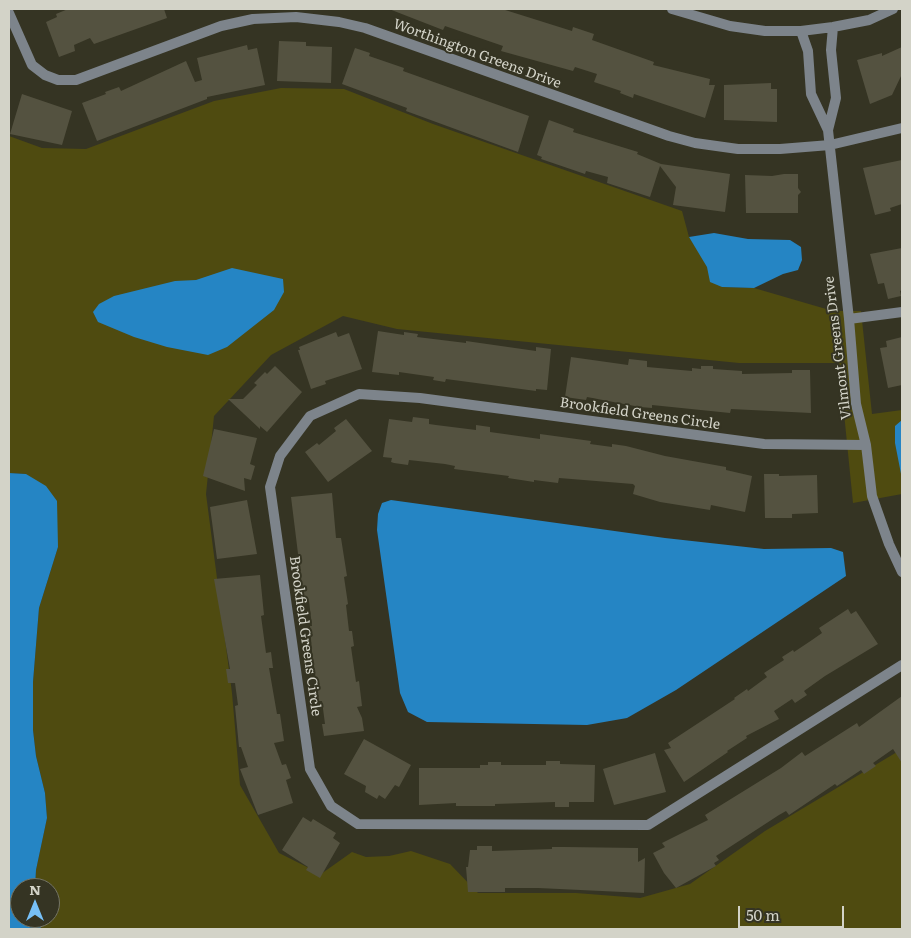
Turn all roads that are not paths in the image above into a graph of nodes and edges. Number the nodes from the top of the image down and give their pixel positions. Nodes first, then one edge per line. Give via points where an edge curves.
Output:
1 (672, 9) edge
2 (893, 9) edge
3 (9, 13) edge
4 (834, 27) junction
5 (801, 31) junction
6 (902, 128) edge
7 (828, 130) junction
8 (830, 145) junction
9 (902, 312) edge
10 (849, 319) junction
11 (866, 445) junction
12 (902, 572) edge
13 (902, 665) edge

1 - 5 street via 730,26 766,32
2 - 4 street via 869,20
3 - 8 street, Worthington Greens Drive via 32,65 58,80 76,80 221,26 274,17 317,18 365,28 695,143 758,150
4 - 5 street
4 - 7 street via 831,50 836,98
5 - 7 street via 808,51 811,94
6 - 8 street, Worthington Greens Drive
7 - 8 street
8 - 10 street, Vilmont Greens Drive
9 - 10 street
10 - 11 street, Vilmont Greens Drive via 856,404
11 - 12 street, Vilmont Greens Drive via 872,496
11 - 13 street, Brookfield Greens Circle via 764,444 420,398 358,394 310,416 280,456 270,487 310,769 331,806 358,824 648,825

